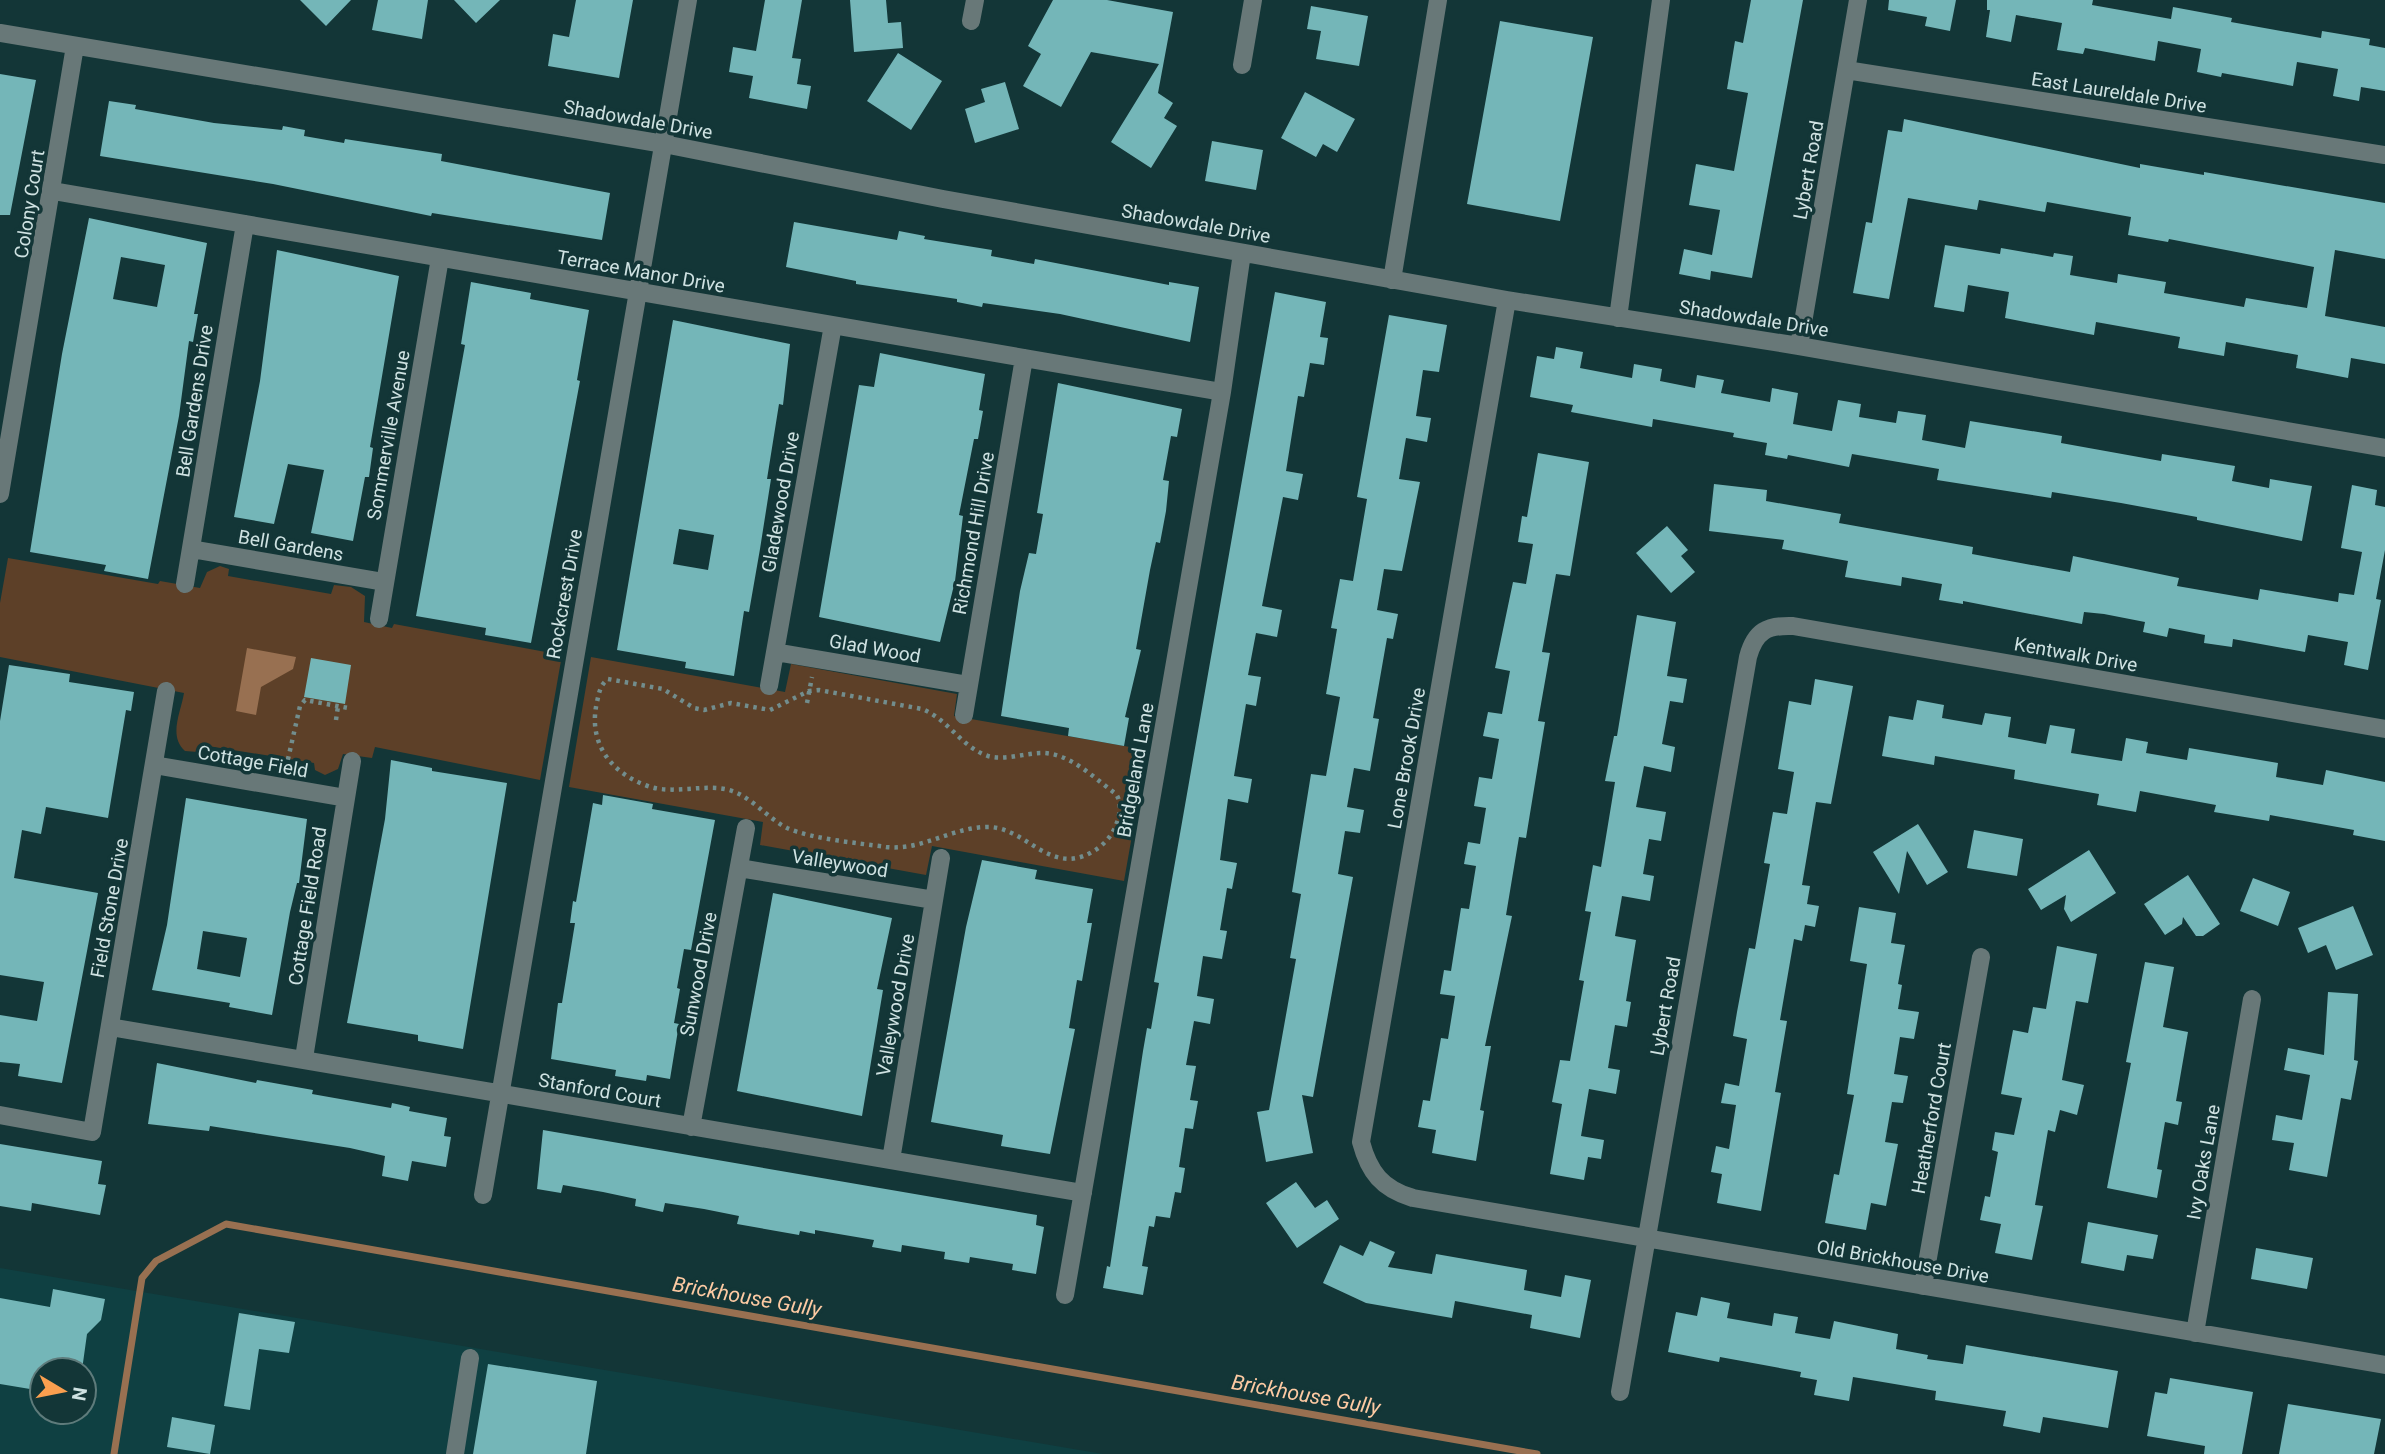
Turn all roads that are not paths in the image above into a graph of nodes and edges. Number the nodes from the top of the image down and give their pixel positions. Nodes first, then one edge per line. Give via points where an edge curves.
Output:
1 (688, 0) edge
2 (975, 0) edge
3 (1253, 0) edge
4 (1438, 0) edge
5 (1661, 0) edge
6 (1858, 0) edge
7 (971, 21) dead end
8 (0, 33) edge
9 (75, 46) junction
10 (1242, 65) dead end
11 (1846, 70) junction
12 (663, 144) junction
13 (2385, 155) edge
14 (53, 191) junction
15 (245, 224) junction
16 (1242, 253) junction
17 (440, 258) junction
18 (1392, 280) junction
19 (636, 291) junction
20 (1507, 300) junction
21 (1618, 318) junction
22 (833, 325) junction
23 (1799, 346) junction
24 (1024, 358) junction
25 (1222, 392) junction
26 (2385, 448) edge
27 (0, 494) edge
28 (191, 549) junction
29 (384, 582) junction
30 (185, 584) dead end
31 (379, 619) dead end
32 (1761, 631) joint
33 (775, 652) junction
34 (969, 685) junction
35 (769, 686) dead end
36 (166, 691) dead end
37 (964, 715) dead end
38 (2385, 729) edge
39 (352, 761) dead end
40 (154, 765) junction
41 (346, 798) junction
42 (746, 828) dead end
43 (942, 858) dead end
44 (739, 867) junction
45 (934, 900) junction
46 (1981, 957) dead end
47 (2252, 999) dead end
48 (110, 1027) junction
49 (304, 1058) junction
50 (500, 1093) junction
51 (0, 1115) edge
52 (691, 1127) junction
53 (891, 1160) junction
54 (1083, 1193) junction
55 (483, 1195) dead end
56 (1413, 1198) joint
57 (1646, 1238) junction
58 (1923, 1286) junction
59 (1065, 1295) dead end
60 (2195, 1333) junction
61 (470, 1358) dead end
62 (2385, 1365) edge
63 (1620, 1392) dead end
64 (455, 1454) edge

1 - 12 street, Rockcrest Drive
2 - 7 street
3 - 10 street
4 - 18 street
5 - 21 street
6 - 11 street, Lybert Road
8 - 9 street, Shadowdale Drive
9 - 12 street, Shadowdale Drive
9 - 14 street, Colony Court
11 - 13 street, East Laureldale Drive
11 - 23 street, Lybert Road
12 - 16 street, Shadowdale Drive
12 - 19 street, Rockcrest Drive
14 - 15 street, Terrace Manor Drive
14 - 27 street, Colony Court
15 - 17 street, Terrace Manor Drive
15 - 28 street, Bell Gardens Drive
16 - 18 street, Shadowdale Drive
16 - 25 street, Bridgeland Lane
17 - 19 street, Terrace Manor Drive
17 - 29 street, Sommerville Avenue
18 - 20 street, Shadowdale Drive
19 - 22 street, Terrace Manor Drive
19 - 50 street, Rockcrest Drive
20 - 21 street, Shadowdale Drive
20 - 56 street, Lone Brook Drive via 1361,1142 1367,1165 1380,1182
21 - 23 street, Shadowdale Drive
22 - 24 street, Terrace Manor Drive
22 - 33 street, Gladewood Drive
23 - 26 street, Shadowdale Drive
24 - 25 street, Terrace Manor Drive
24 - 34 street, Richmond Hill Drive
25 - 54 street, Bridgeland Lane
28 - 29 street, Bell Gardens
28 - 30 street, Bell Gardens Drive
29 - 31 street, Sommerville Avenue
32 - 38 street, Kentwalk Drive via 1773,625 1793,626
32 - 57 street, Lybert Road via 1752,640 1748,657
33 - 34 street, Glad Wood
33 - 35 street, Gladewood Drive
34 - 37 street, Richmond Hill Drive
36 - 40 street, Field Stone Drive
39 - 41 street, Cottage Field Road
40 - 41 street, Cottage Field
40 - 48 street, Field Stone Drive
41 - 49 street, Cottage Field Road
42 - 44 street, Sunwood Drive
43 - 45 street, Valleywood Drive
44 - 45 street, Valleywood
44 - 52 street, Sunwood Drive
45 - 53 street, Valleywood Drive
46 - 58 street, Heatherford Court
47 - 60 street, Ivy Oaks Lane
48 - 49 street, Stanford Court
48 - 51 street, Field Stone Drive via 92,1132
49 - 50 street, Stanford Court
50 - 52 street, Stanford Court
50 - 55 street, Rockcrest Drive
52 - 53 street, Stanford Court
53 - 54 street, Stanford Court
54 - 59 street, Bridgeland Lane
56 - 57 street, Old Brickhouse Drive
57 - 58 street, Old Brickhouse Drive
57 - 63 street, Lybert Road
58 - 60 street, Old Brickhouse Drive
60 - 62 street, Old Brickhouse Drive
61 - 64 street

